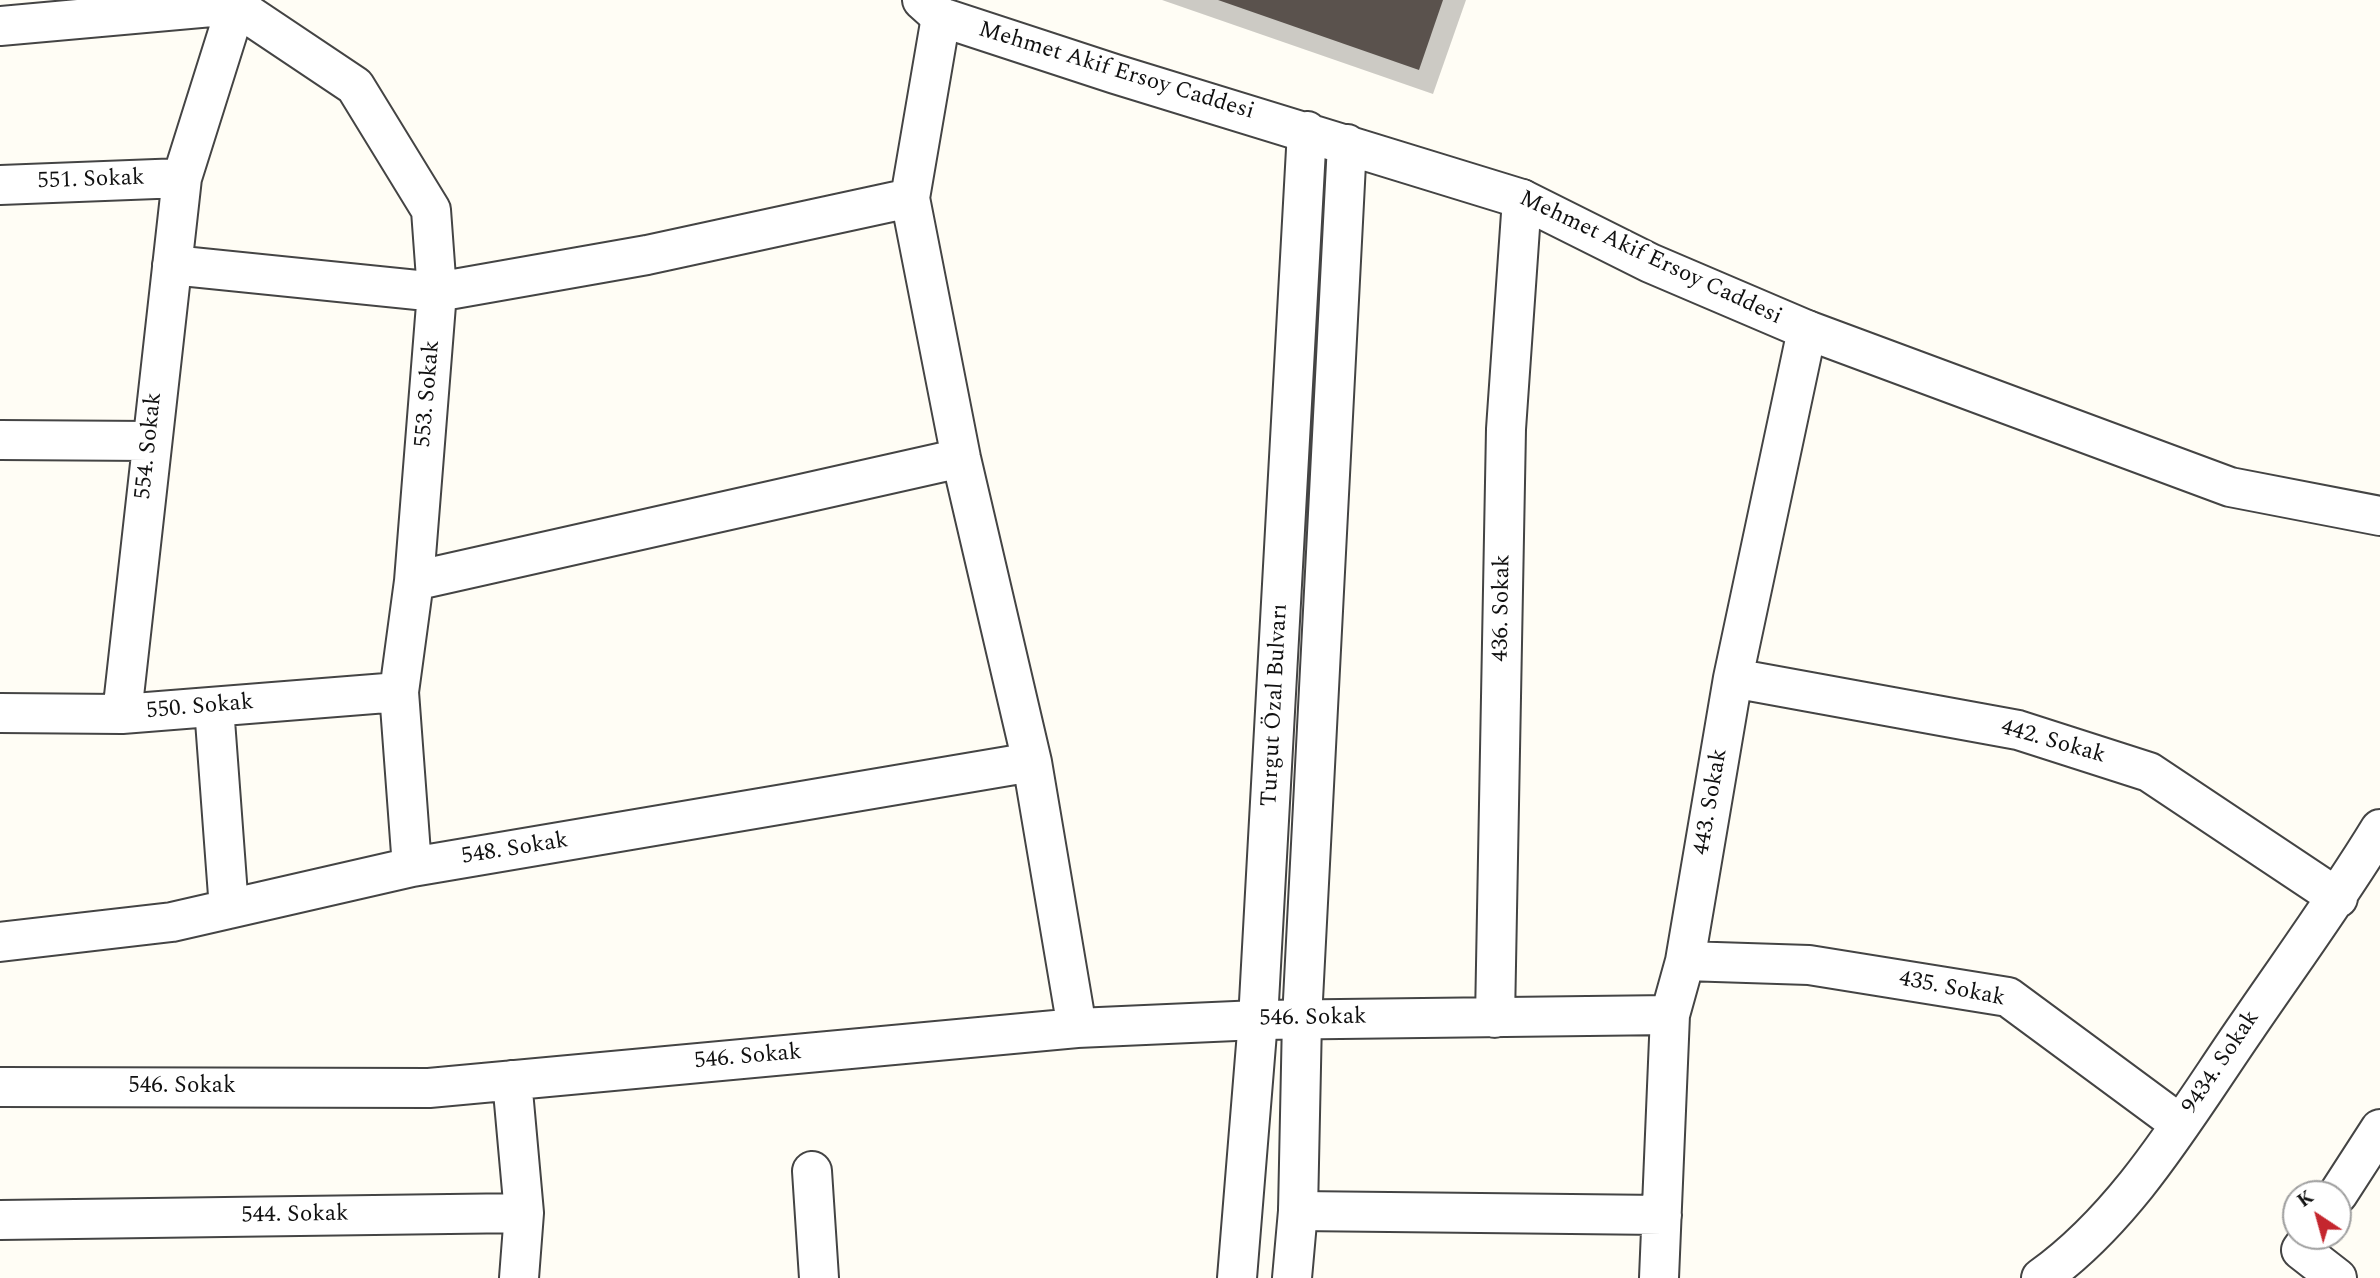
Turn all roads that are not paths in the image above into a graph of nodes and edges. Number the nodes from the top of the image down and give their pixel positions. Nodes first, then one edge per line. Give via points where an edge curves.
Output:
1 (236, 3) edge
2 (931, 9) edge
3 (0, 26) edge
4 (1307, 131) junction
5 (1347, 144) junction
6 (182, 178) junction
7 (0, 185) edge
8 (910, 198) junction
9 (1522, 199) junction
10 (172, 265) junction
11 (437, 292) junction
12 (1807, 330) junction
13 (0, 440) edge
14 (150, 441) junction
15 (961, 458) junction
16 (2380, 516) edge
17 (414, 581) junction
18 (1732, 678) junction
19 (399, 692) junction
20 (214, 707) junction
21 (0, 713) edge
22 (122, 715) junction
23 (1032, 762) junction
24 (2380, 830) edge
25 (412, 867) junction
26 (2338, 898) junction
27 (229, 909) junction
28 (0, 942) edge
29 (1685, 961) junction
30 (1670, 1014) junction
31 (1495, 1018) junction
32 (1302, 1019) junction
33 (1258, 1020) junction
34 (1077, 1028) junction
35 (512, 1080) junction
36 (0, 1087) edge
37 (2180, 1124) junction
38 (2380, 1129) edge
39 (812, 1171) dead end
40 (2347, 1180) edge
41 (1298, 1211) junction
42 (524, 1213) junction
43 (1662, 1215) junction
44 (0, 1220) edge
45 (2312, 1250) edge
46 (519, 1278) edge
47 (819, 1278) edge
48 (1237, 1278) edge
49 (1292, 1278) edge
50 (1659, 1278) edge
51 (2041, 1278) edge
52 (2337, 1278) edge

1 - 3 street
1 - 6 street, 554. Sokak
1 - 11 street, 553. Sokak via 355,86 432,210
2 - 4 street, Mehmet Akif Ersoy Caddesi via 1115,74
2 - 8 street
4 - 5 street, Mehmet Akif Ersoy Caddesi
4 - 33 street, Turgut Özal Bulvarı
5 - 9 street, Mehmet Akif Ersoy Caddesi
5 - 32 street, Turgut Özal Bulvarı
6 - 7 street, 551. Sokak
6 - 10 street, 554. Sokak
8 - 11 street via 647,255
8 - 15 street
9 - 12 street, Mehmet Akif Ersoy Caddesi via 1650,263
9 - 31 street, 436. Sokak via 1506,429
10 - 11 street
10 - 14 street, 554. Sokak
11 - 17 street, 553. Sokak
12 - 16 street, Mehmet Akif Ersoy Caddesi via 2230,487
12 - 18 street, 443. Sokak
13 - 14 street
14 - 22 street, 554. Sokak
15 - 17 street
15 - 23 street
17 - 19 street, 553. Sokak
18 - 26 street, 442. Sokak via 2018,730 2149,772
18 - 29 street, 443. Sokak
19 - 20 street, 550. Sokak
19 - 25 street, 553. Sokak
20 - 22 street, 550. Sokak
20 - 27 street
21 - 22 street, 550. Sokak
23 - 25 street, 548. Sokak
23 - 34 street
24 - 26 street, 9434. Sokak
25 - 27 street, 548. Sokak
26 - 37 street, 9434. Sokak
27 - 28 street, 548. Sokak via 172,922
29 - 30 street, 443. Sokak
29 - 37 street, 435. Sokak via 1808,965 2008,997
30 - 31 street, 546. Sokak
30 - 43 street, 443. Sokak
31 - 32 street, 546. Sokak
32 - 33 street, 546. Sokak
32 - 41 street, Turgut Özal Bulvarı
33 - 34 street, 546. Sokak
33 - 48 street, Turgut Özal Bulvarı
34 - 35 street, 546. Sokak
35 - 36 street, 546. Sokak via 429,1088
35 - 42 street
37 - 51 street, 9434. Sokak via 2129,1192 2072,1256
38 - 40 street
39 - 47 street
41 - 43 street
41 - 49 street, Turgut Özal Bulvarı
42 - 44 street, 544. Sokak
42 - 46 street
43 - 50 street, 443. Sokak
45 - 52 street

